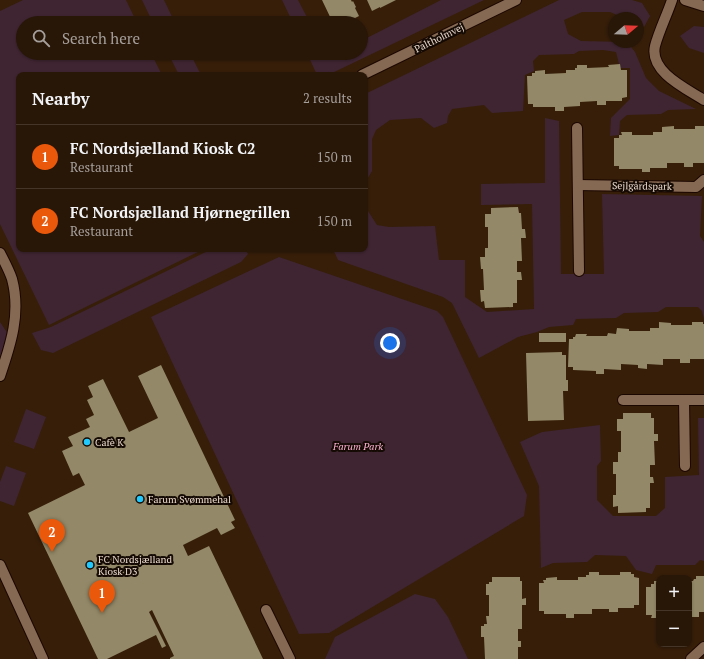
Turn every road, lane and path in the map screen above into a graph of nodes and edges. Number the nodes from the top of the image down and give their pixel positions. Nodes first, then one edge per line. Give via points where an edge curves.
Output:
1 (516, 0) edge
2 (672, 0) edge
3 (685, 0) edge
4 (704, 6) edge
5 (368, 72) edge
6 (704, 100) edge
7 (577, 128) dead end
8 (704, 180) edge
9 (578, 186) junction
10 (0, 253) edge
11 (579, 271) dead end
12 (0, 376) edge
13 (623, 400) dead end
14 (684, 400) junction
15 (704, 400) edge
16 (685, 466) dead end
17 (0, 565) edge
18 (266, 610) dead end
19 (704, 647) edge
20 (42, 659) edge
21 (290, 659) edge
22 (692, 659) edge

1 - 5 street, Paltholmvej
2 - 6 street via 655,48 656,60 671,79
3 - 4 street
7 - 9 street
8 - 9 street, Sejlgårdspark via 696,187
9 - 11 street
10 - 12 street via 12,278 16,310 12,343
13 - 14 street
14 - 15 street
14 - 16 street
17 - 20 street
18 - 21 street
19 - 22 street

